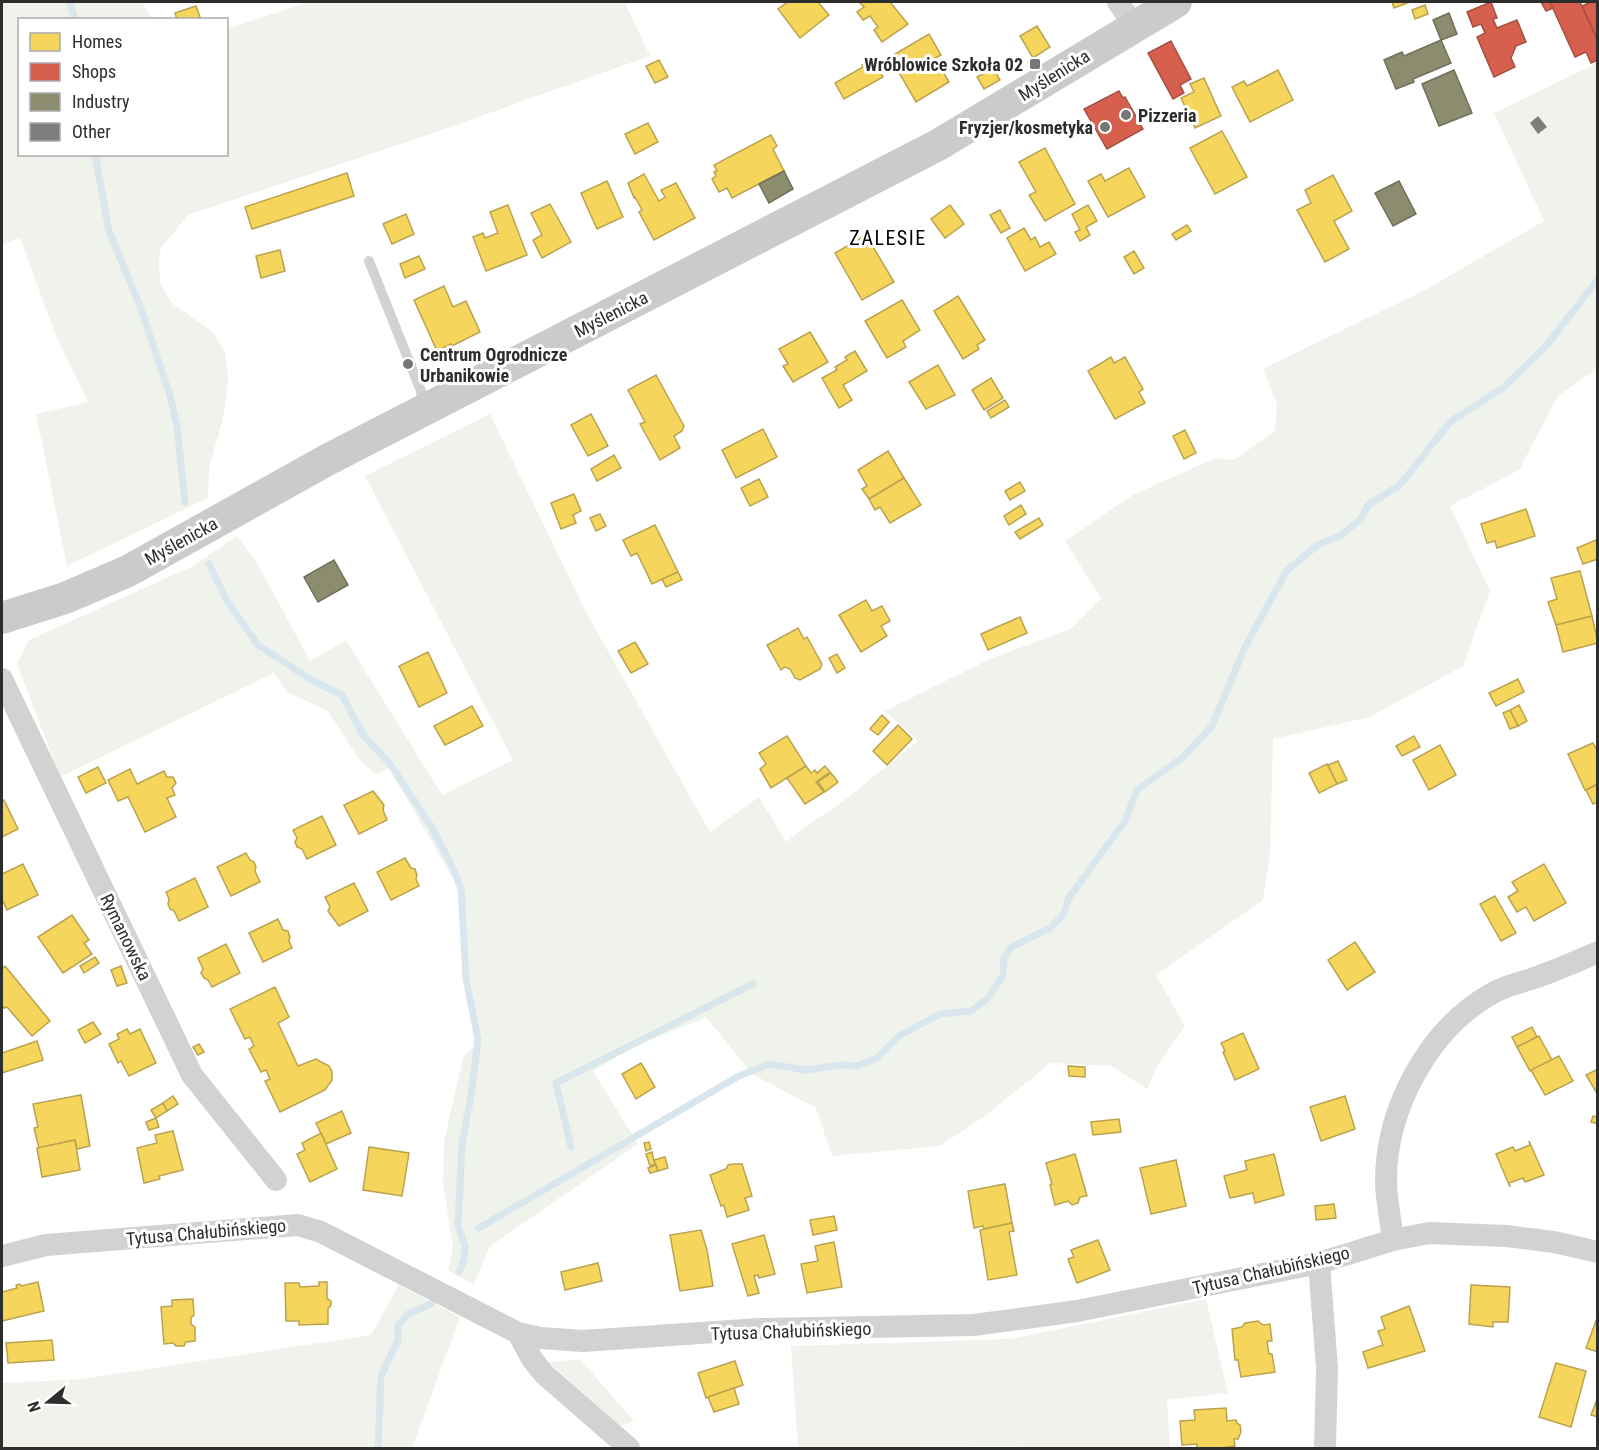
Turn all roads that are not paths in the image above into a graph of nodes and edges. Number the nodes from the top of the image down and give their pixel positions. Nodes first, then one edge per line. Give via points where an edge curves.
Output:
1 (1176, 2) edge
2 (1126, 14) edge
3 (369, 261) dead end
4 (424, 410) junction
5 (2, 618) edge
6 (2, 679) edge
7 (1598, 952) edge
8 (276, 1180) dead end
9 (1393, 1240) junction
10 (1598, 1252) edge
11 (2, 1256) edge
12 (1319, 1263) junction
13 (518, 1333) junction
14 (629, 1449) edge
15 (1326, 1449) edge

1 - 2 street, Myślenicka
2 - 4 street, Myślenicka via 938,145
3 - 4 lane
4 - 5 street, Myślenicka via 128,571 65,598
6 - 8 street, Rymanowska via 192,1075
7 - 9 street via 1492,993 1457,1018 1433,1043 1413,1077 1392,1132 1386,1181
9 - 10 street, Tytusa Chałubińskiego via 1429,1233 1506,1236
9 - 12 street, Tytusa Chałubińskiego
11 - 13 street, Tytusa Chałubińskiego via 46,1245 298,1225 321,1232
12 - 13 street, Tytusa Chałubińskiego via 1077,1311 974,1325 759,1329 583,1341
12 - 15 street via 1327,1368
13 - 14 street via 544,1374

